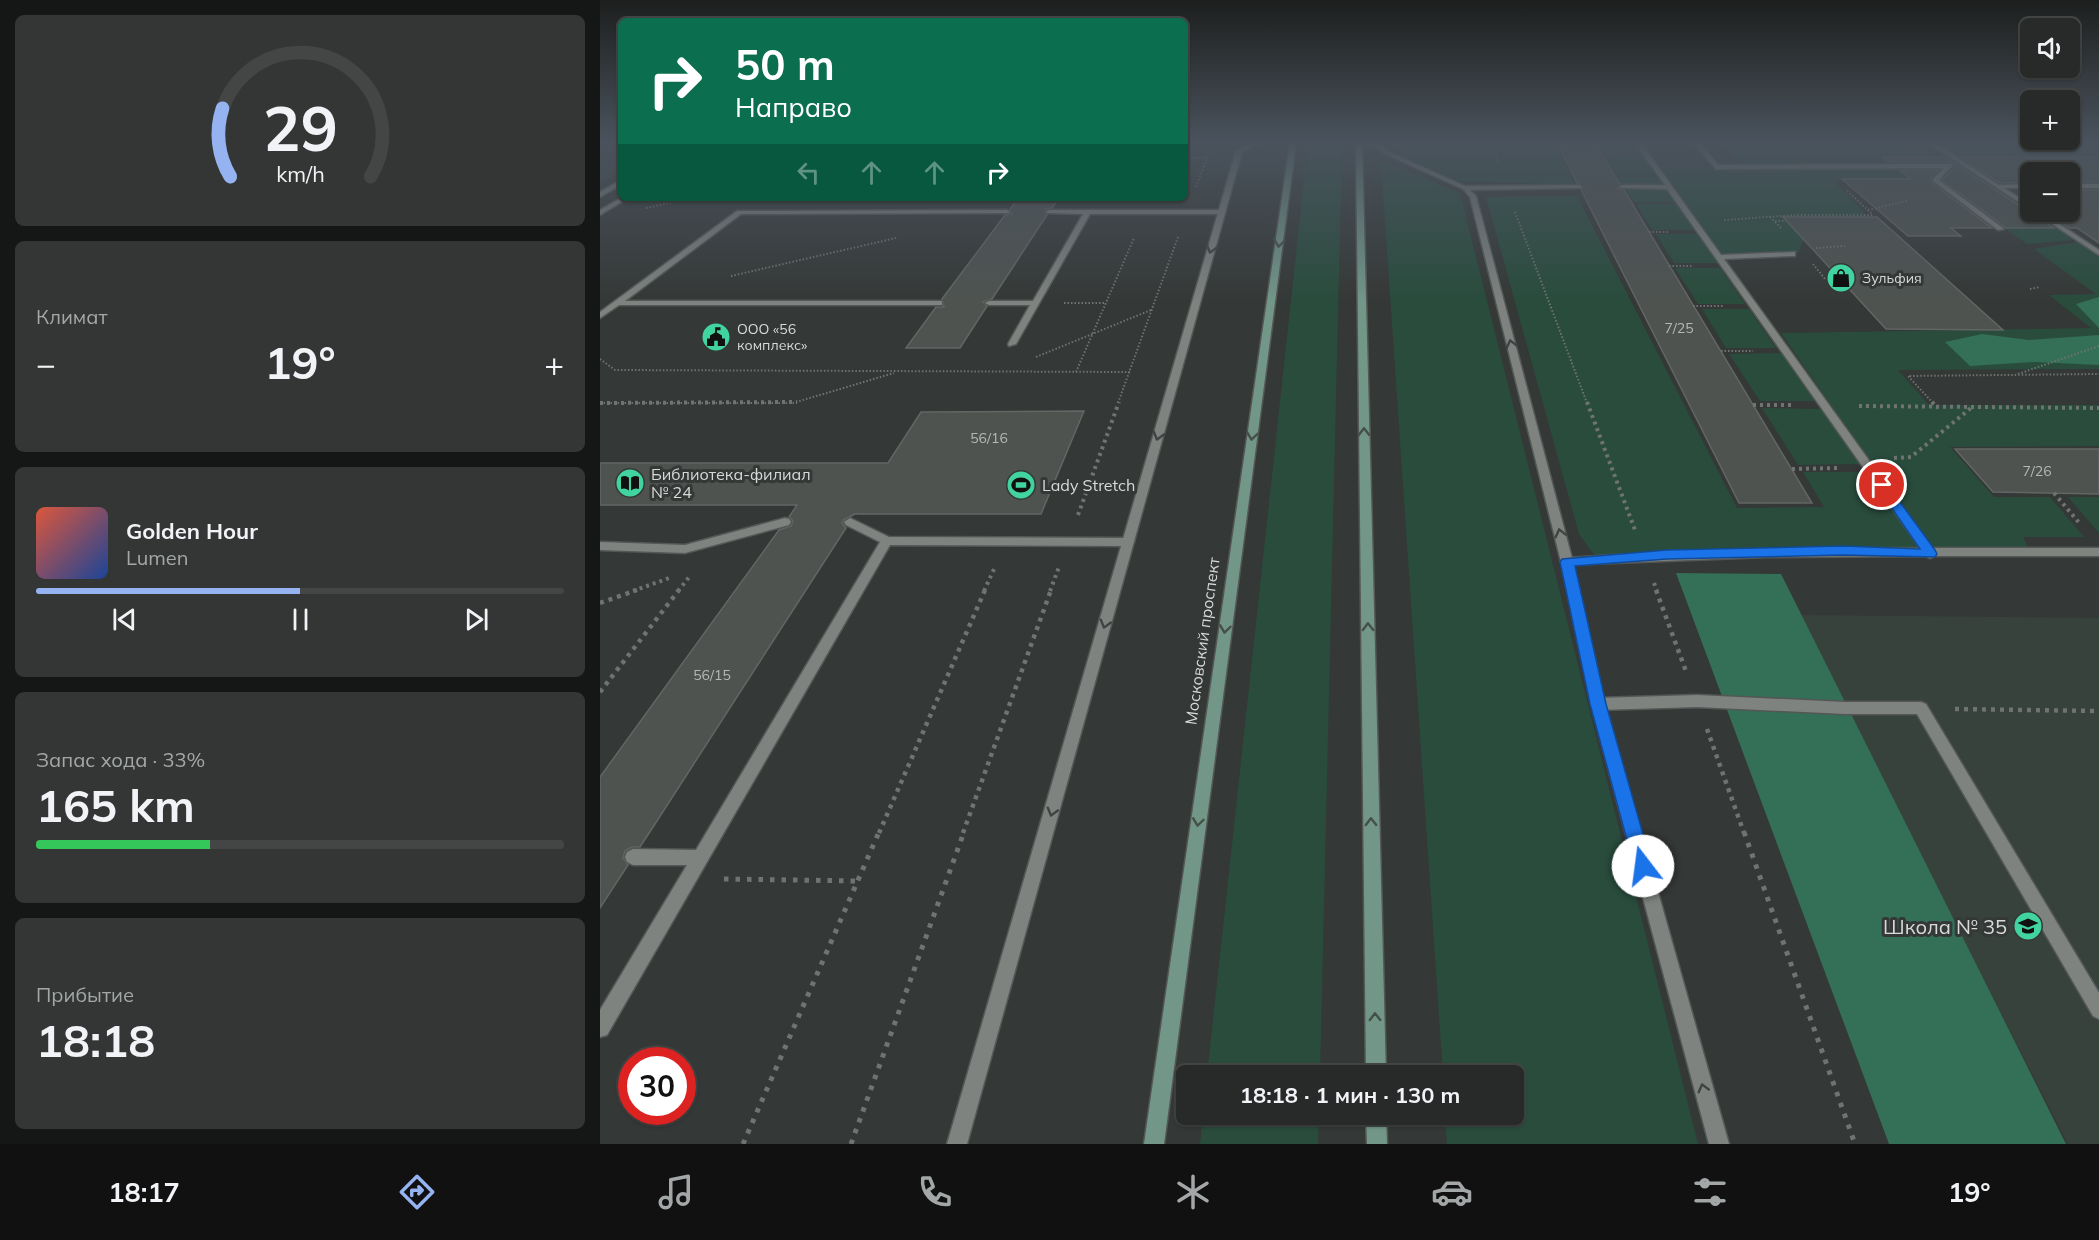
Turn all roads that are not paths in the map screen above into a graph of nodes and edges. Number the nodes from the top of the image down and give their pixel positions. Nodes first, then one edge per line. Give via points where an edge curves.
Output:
1 (1226, 196) edge
2 (1286, 196) edge
3 (1360, 196) edge
4 (1473, 196) edge
5 (1677, 196) edge
6 (1957, 196) edge
7 (620, 201) edge
8 (1007, 212) dead end
9 (1049, 212) dead end
10 (1088, 212) junction
11 (1221, 212) junction
12 (600, 213) edge
13 (2052, 222) edge
14 (2000, 229) dead end
15 (2099, 253) edge
16 (1792, 254) dead end
17 (1719, 256) junction
18 (617, 303) junction
19 (939, 303) dead end
20 (989, 303) dead end
21 (1036, 303) junction
22 (600, 316) edge
23 (1012, 344) dead end
24 (785, 522) dead end
25 (850, 522) dead end
26 (887, 541) junction
27 (1128, 542) junction
28 (600, 546) edge
29 (2099, 552) edge
30 (1930, 554) junction
31 (1567, 562) junction
32 (1598, 704) junction
33 (633, 857) dead end
34 (701, 858) junction
35 (2099, 1010) edge
36 (600, 1028) edge
37 (1376, 1065) edge
38 (1376, 1125) edge
39 (957, 1144) edge
40 (1154, 1144) edge
41 (1377, 1144) edge
42 (1719, 1144) edge

1 - 11 street
2 -> 40 main road, Московский проспект
37 -> 3 main road
31 -> 4 street
5 - 17 street
6 - 14 street
7 - 12 street
8 - 18 street via 739,212
9 - 10 street
10 - 11 street
10 - 21 street
11 -> 27 street
13 - 15 street
16 - 17 street
17 - 30 street
18 - 19 street
18 - 22 street
20 - 21 street
21 - 23 street
24 - 28 street via 685,549
25 - 26 street
26 - 27 street
26 - 34 street
27 -> 39 street
29 - 30 street
30 - 31 street via 1843,551
31 - 32 street
32 - 35 street via 1697,701 1921,708
42 -> 32 street
33 - 34 street
34 - 36 street
38 - 41 main road

